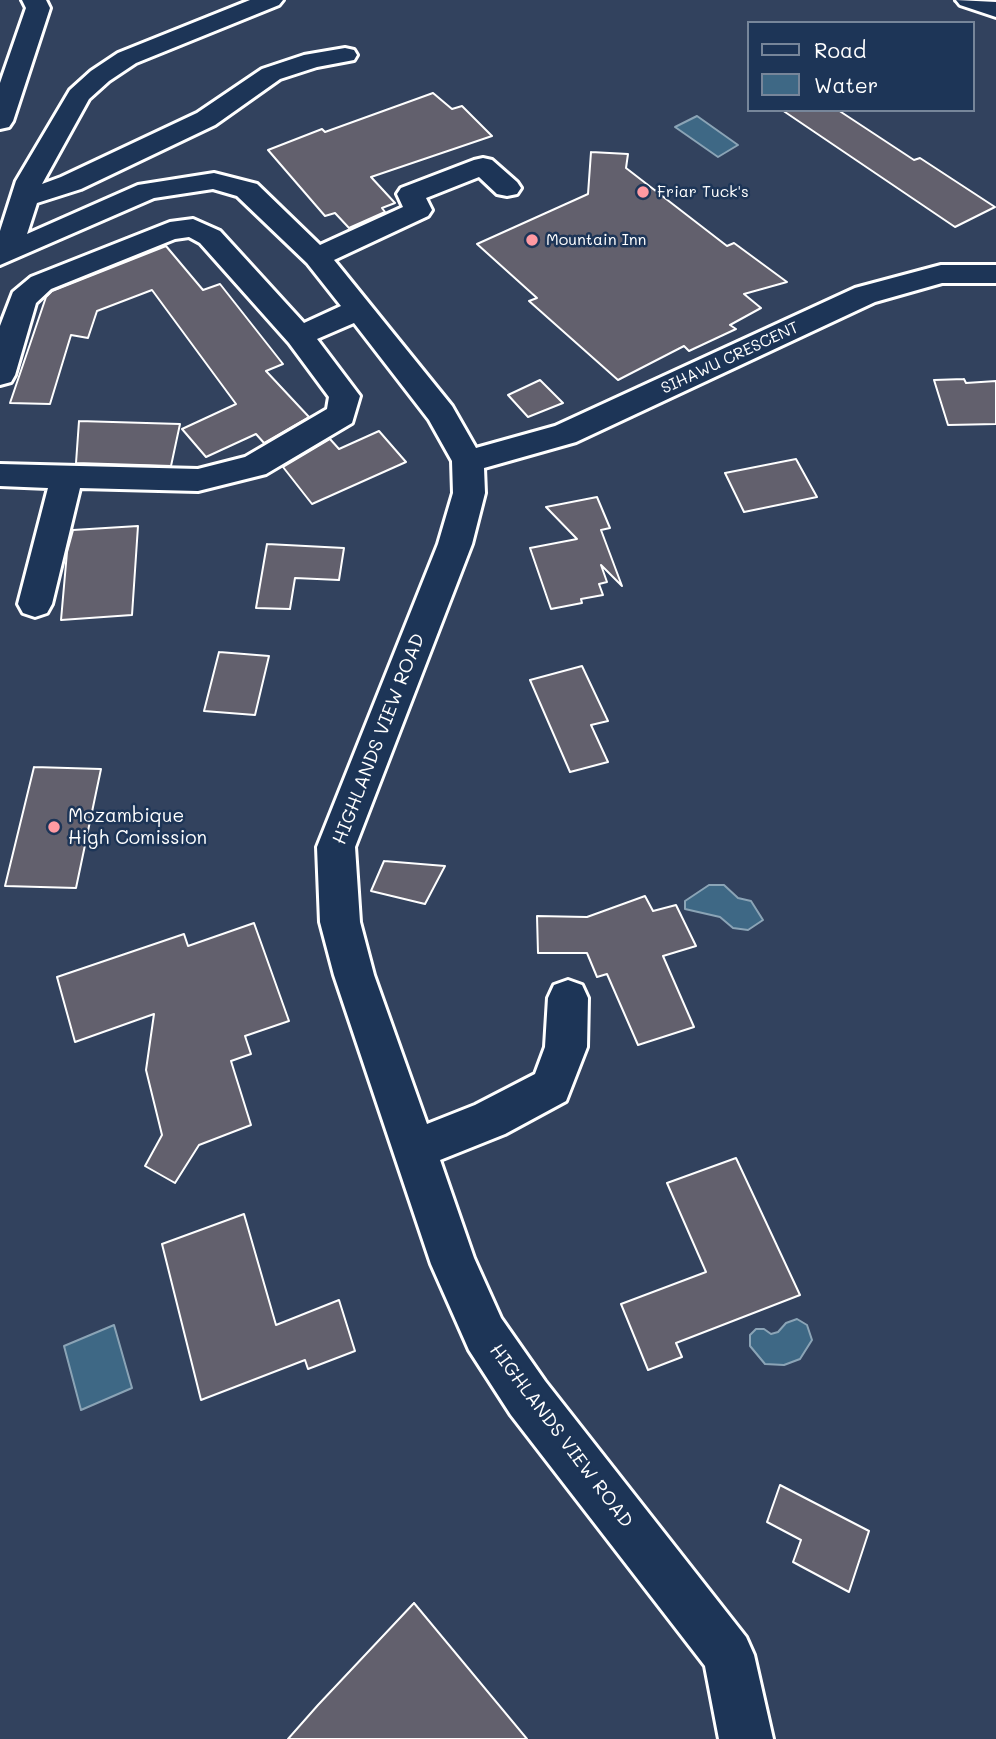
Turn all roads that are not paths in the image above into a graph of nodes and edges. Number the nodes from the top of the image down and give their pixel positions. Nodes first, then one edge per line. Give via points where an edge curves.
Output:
1 (271, 0) edge
2 (968, 0) edge
3 (36, 4) edge
4 (996, 10) edge
5 (10, 24) dead end
6 (345, 55) dead end
7 (0, 121) edge
8 (507, 188) dead end
9 (25, 198) junction
10 (3, 254) edge
11 (317, 257) junction
12 (996, 274) edge
13 (358, 310) junction
14 (299, 336) junction
15 (0, 375) edge
16 (468, 461) junction
17 (0, 475) edge
18 (67, 477) junction
19 (35, 604) dead end
20 (568, 998) dead end
21 (414, 1150) junction
22 (746, 1739) edge

1 - 9 street via 127,58 100,76 79,95 29,181
2 - 4 street
3 - 5 street
3 - 7 street
6 - 9 street via 271,74 206,119 71,183
8 - 11 street via 483,166 411,194 418,210
9 - 10 street
10 - 11 street, HIGHLANDS VIEW ROAD via 148,191 214,181 247,190
11 - 13 street, HIGHLANDS VIEW ROAD
12 - 16 street, SIHAWU CRESCENT via 941,274 865,295 565,434
13 - 14 street
13 - 16 street, HIGHLANDS VIEW ROAD via 441,414
14 - 15 street via 210,237 192,228 170,231 41,283 23,299
14 - 18 street via 345,396 341,415 255,466 198,480
16 - 21 street, HIGHLANDS VIEW ROAD via 469,493 455,544 335,847 340,922
17 - 18 street
18 - 19 street
20 - 21 street via 566,1047 551,1087 490,1120
21 - 22 street, HIGHLANDS VIEW ROAD via 454,1264 485,1334 528,1398 728,1655

